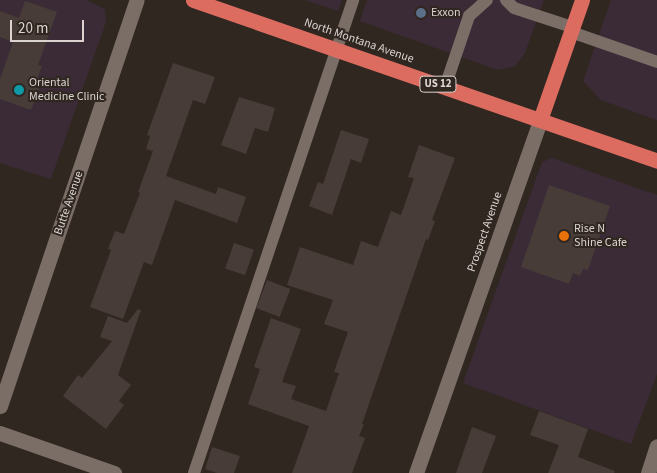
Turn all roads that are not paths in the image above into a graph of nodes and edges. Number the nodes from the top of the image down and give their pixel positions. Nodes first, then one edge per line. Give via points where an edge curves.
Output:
1 (137, 0) edge
2 (193, 0) edge
3 (353, 0) edge
4 (488, 0) edge
5 (506, 0) edge
6 (582, 0) edge
7 (571, 30) junction
8 (336, 49) junction
9 (657, 62) edge
10 (445, 87) junction
11 (540, 120) junction
12 (657, 161) edge
13 (0, 406) edge
14 (0, 433) edge
15 (657, 446) edge
16 (114, 473) edge
17 (194, 473) edge
18 (416, 473) edge
19 (648, 473) edge

1 - 13 street, Butte Avenue
2 - 8 highway, North Montana Avenue / US 12
3 - 8 lane
4 - 10 lane via 469,16
5 - 7 lane via 514,8
6 - 7 highway, Prospect Avenue
7 - 9 lane
7 - 11 highway, Prospect Avenue
8 - 10 highway, North Montana Avenue / US 12
8 - 17 lane
10 - 11 highway, North Montana Avenue / US 12
11 - 12 highway, North Montana Avenue
11 - 18 street, Prospect Avenue
14 - 16 street
15 - 19 street

